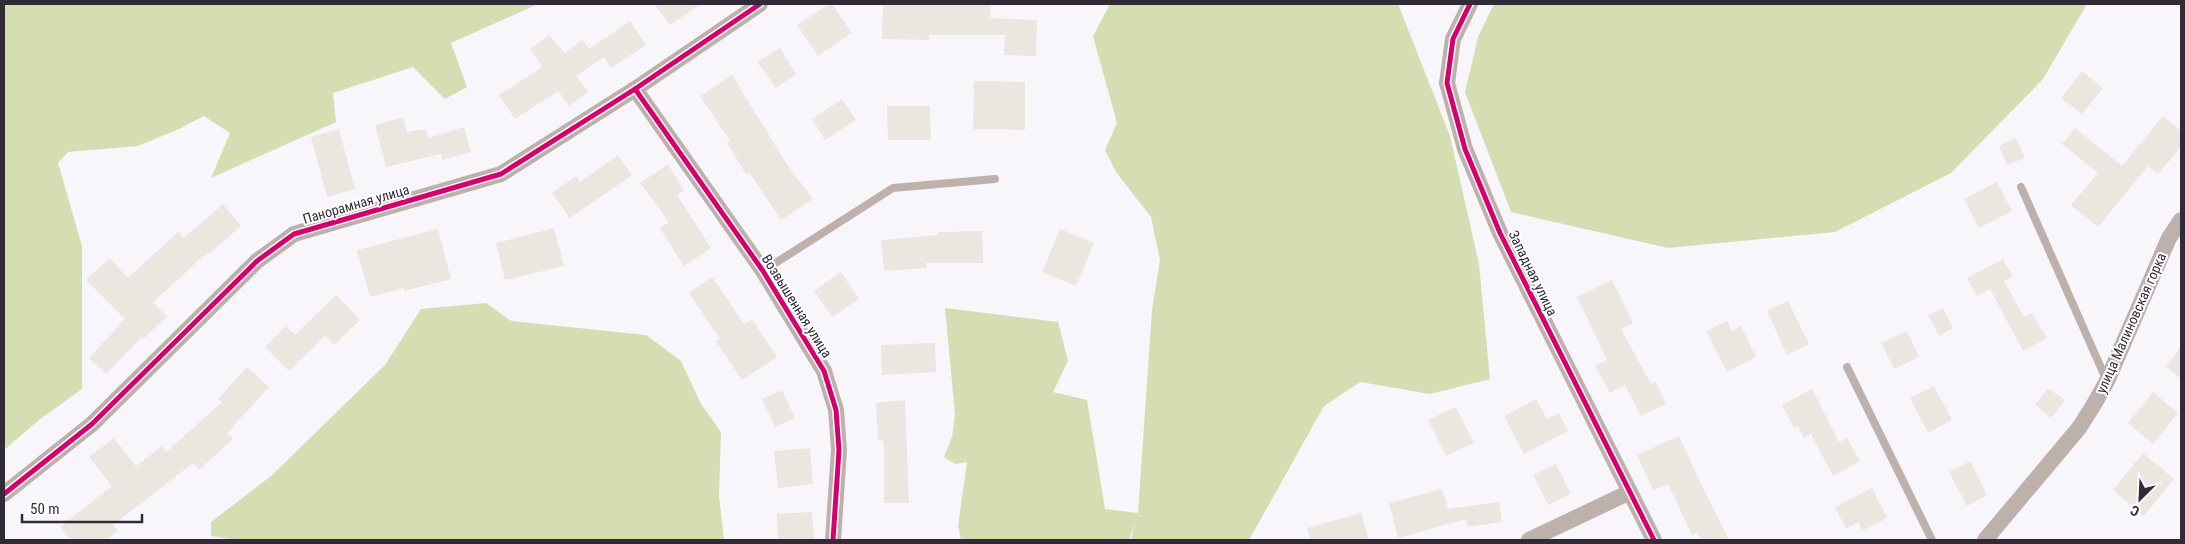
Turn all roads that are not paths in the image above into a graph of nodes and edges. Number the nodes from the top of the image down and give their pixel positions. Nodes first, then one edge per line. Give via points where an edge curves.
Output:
1 (760, 4) edge
2 (1470, 4) edge
3 (635, 89) junction
4 (995, 179) dead end
5 (2021, 187) dead end
6 (2181, 220) edge
7 (763, 271) junction
8 (1847, 367) dead end
9 (2107, 381) junction
10 (1630, 492) junction
11 (4, 494) edge
12 (833, 540) edge
13 (1529, 540) edge
14 (1654, 540) edge
15 (1932, 540) edge
16 (1985, 540) edge

1 - 3 street, Панорамная улица
2 - 10 street, Западная улица via 1453,39 1447,83 1465,149 1500,233
3 - 7 street, Возвышенная улица
3 - 11 street, Панорамная улица via 501,174 294,234 257,261 92,424
4 - 7 lane via 893,188
5 - 9 lane
6 - 9 street, улица Малиновская горка via 2160,259
7 - 12 street, Возвышенная улица via 824,371 836,410 839,450
8 - 15 lane
9 - 16 street, улица Малиновская горка via 2079,428
10 - 13 street
10 - 14 street, Западная улица

